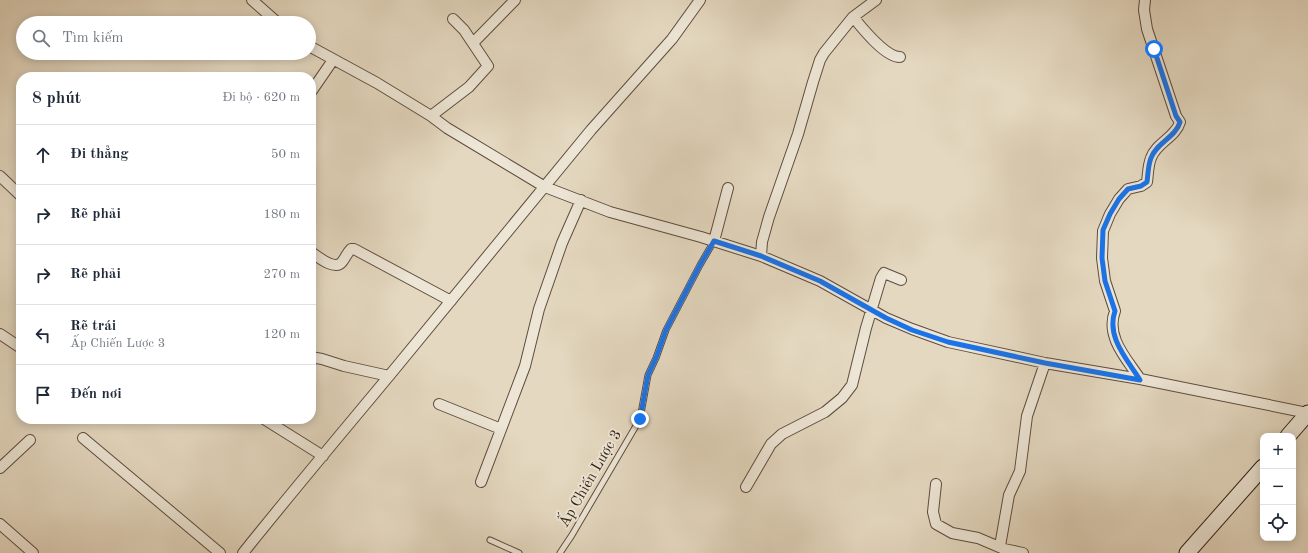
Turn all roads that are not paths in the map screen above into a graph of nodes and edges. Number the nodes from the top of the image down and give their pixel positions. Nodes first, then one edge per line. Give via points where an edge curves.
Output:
1 (252, 0) edge
2 (515, 0) edge
3 (700, 0) edge
4 (876, 0) edge
5 (1144, 0) edge
6 (270, 16) edge
7 (853, 18) junction
8 (453, 19) dead end
9 (473, 43) junction
10 (316, 50) edge
11 (900, 57) dead end
12 (333, 60) junction
13 (316, 85) edge
14 (432, 116) junction
15 (0, 176) edge
16 (545, 187) junction
17 (728, 188) dead end
18 (16, 191) edge
19 (581, 200) junction
20 (714, 241) junction
21 (316, 255) edge
22 (761, 256) junction
23 (900, 280) dead end
24 (451, 301) junction
25 (872, 310) junction
26 (0, 334) edge
27 (16, 345) edge
28 (316, 358) edge
29 (1045, 363) junction
30 (389, 376) junction
31 (1140, 380) junction
32 (440, 404) dead end
33 (1307, 417) edge
34 (272, 424) edge
35 (501, 429) junction
36 (1291, 433) edge
37 (83, 438) dead end
38 (30, 440) dead end
39 (322, 456) junction
40 (0, 467) edge
41 (1261, 469) edge
42 (481, 482) dead end
43 (936, 484) dead end
44 (746, 487) dead end
45 (0, 524) edge
46 (490, 540) dead end
47 (1000, 546) junction
48 (33, 553) edge
49 (220, 553) edge
50 (243, 553) edge
51 (519, 553) edge
52 (560, 553) edge
53 (1023, 553) edge
54 (1187, 553) edge

1 - 6 street
2 - 9 street
3 - 16 street via 672,39 591,130
4 - 7 street
5 - 31 street via 1149,37 1180,122 1178,128 1151,157 1147,182 1128,189 1110,214 1103,230 1102,258 1105,281 1115,311 1112,320 1114,338
7 - 11 street via 892,56
7 - 22 street via 824,53 817,68 798,134 769,217
8 - 9 street
9 - 14 street via 488,64 486,69
10 - 12 street
12 - 13 street
12 - 14 street
14 - 16 street via 447,128
15 - 18 street
16 - 19 street
16 - 24 street
17 - 20 street
19 - 20 street via 610,212
19 - 35 street via 562,243 539,309 525,366
20 - 22 street
20 - 52 lane, Ấp Chiến Lược 3 via 666,330 648,375 640,419
21 - 24 street via 334,265 342,263 348,252 354,249
22 - 25 street via 820,281
23 - 25 street via 884,274 880,278
24 - 30 street
25 - 29 street via 912,330 948,342
25 - 44 street via 852,385 842,398 824,412 782,434 772,444
26 - 27 street
28 - 30 street
29 - 31 street
29 - 47 street via 1027,416 1020,471 1009,495
30 - 39 street
31 - 33 street
32 - 35 street
33 - 36 main road
34 - 39 street
35 - 42 street
37 - 49 street
38 - 40 street
39 - 50 street
41 - 54 main road
43 - 47 street via 933,512 936,524 952,533
45 - 48 street
46 - 51 lane
47 - 53 street

